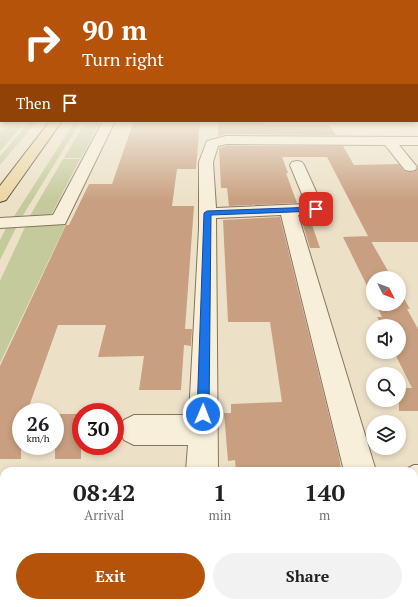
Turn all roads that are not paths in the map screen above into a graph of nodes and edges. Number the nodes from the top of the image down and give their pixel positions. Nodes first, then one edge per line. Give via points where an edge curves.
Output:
1 (39, 144) edge
2 (98, 144) edge
3 (212, 144) edge
4 (392, 144) edge
5 (296, 165) dead end
6 (410, 167) dead end
7 (0, 198) edge
8 (288, 210) junction
9 (207, 213) junction
10 (0, 223) edge
11 (134, 430) dead end
12 (203, 430) junction
13 (202, 467) edge
14 (359, 467) edge

1 - 7 main road
2 - 10 street via 59,220
3 - 9 street via 206,162
4 - 6 street
5 - 8 street via 316,209
8 - 9 street
8 - 14 street
9 - 12 street
11 - 12 street
12 - 13 street

